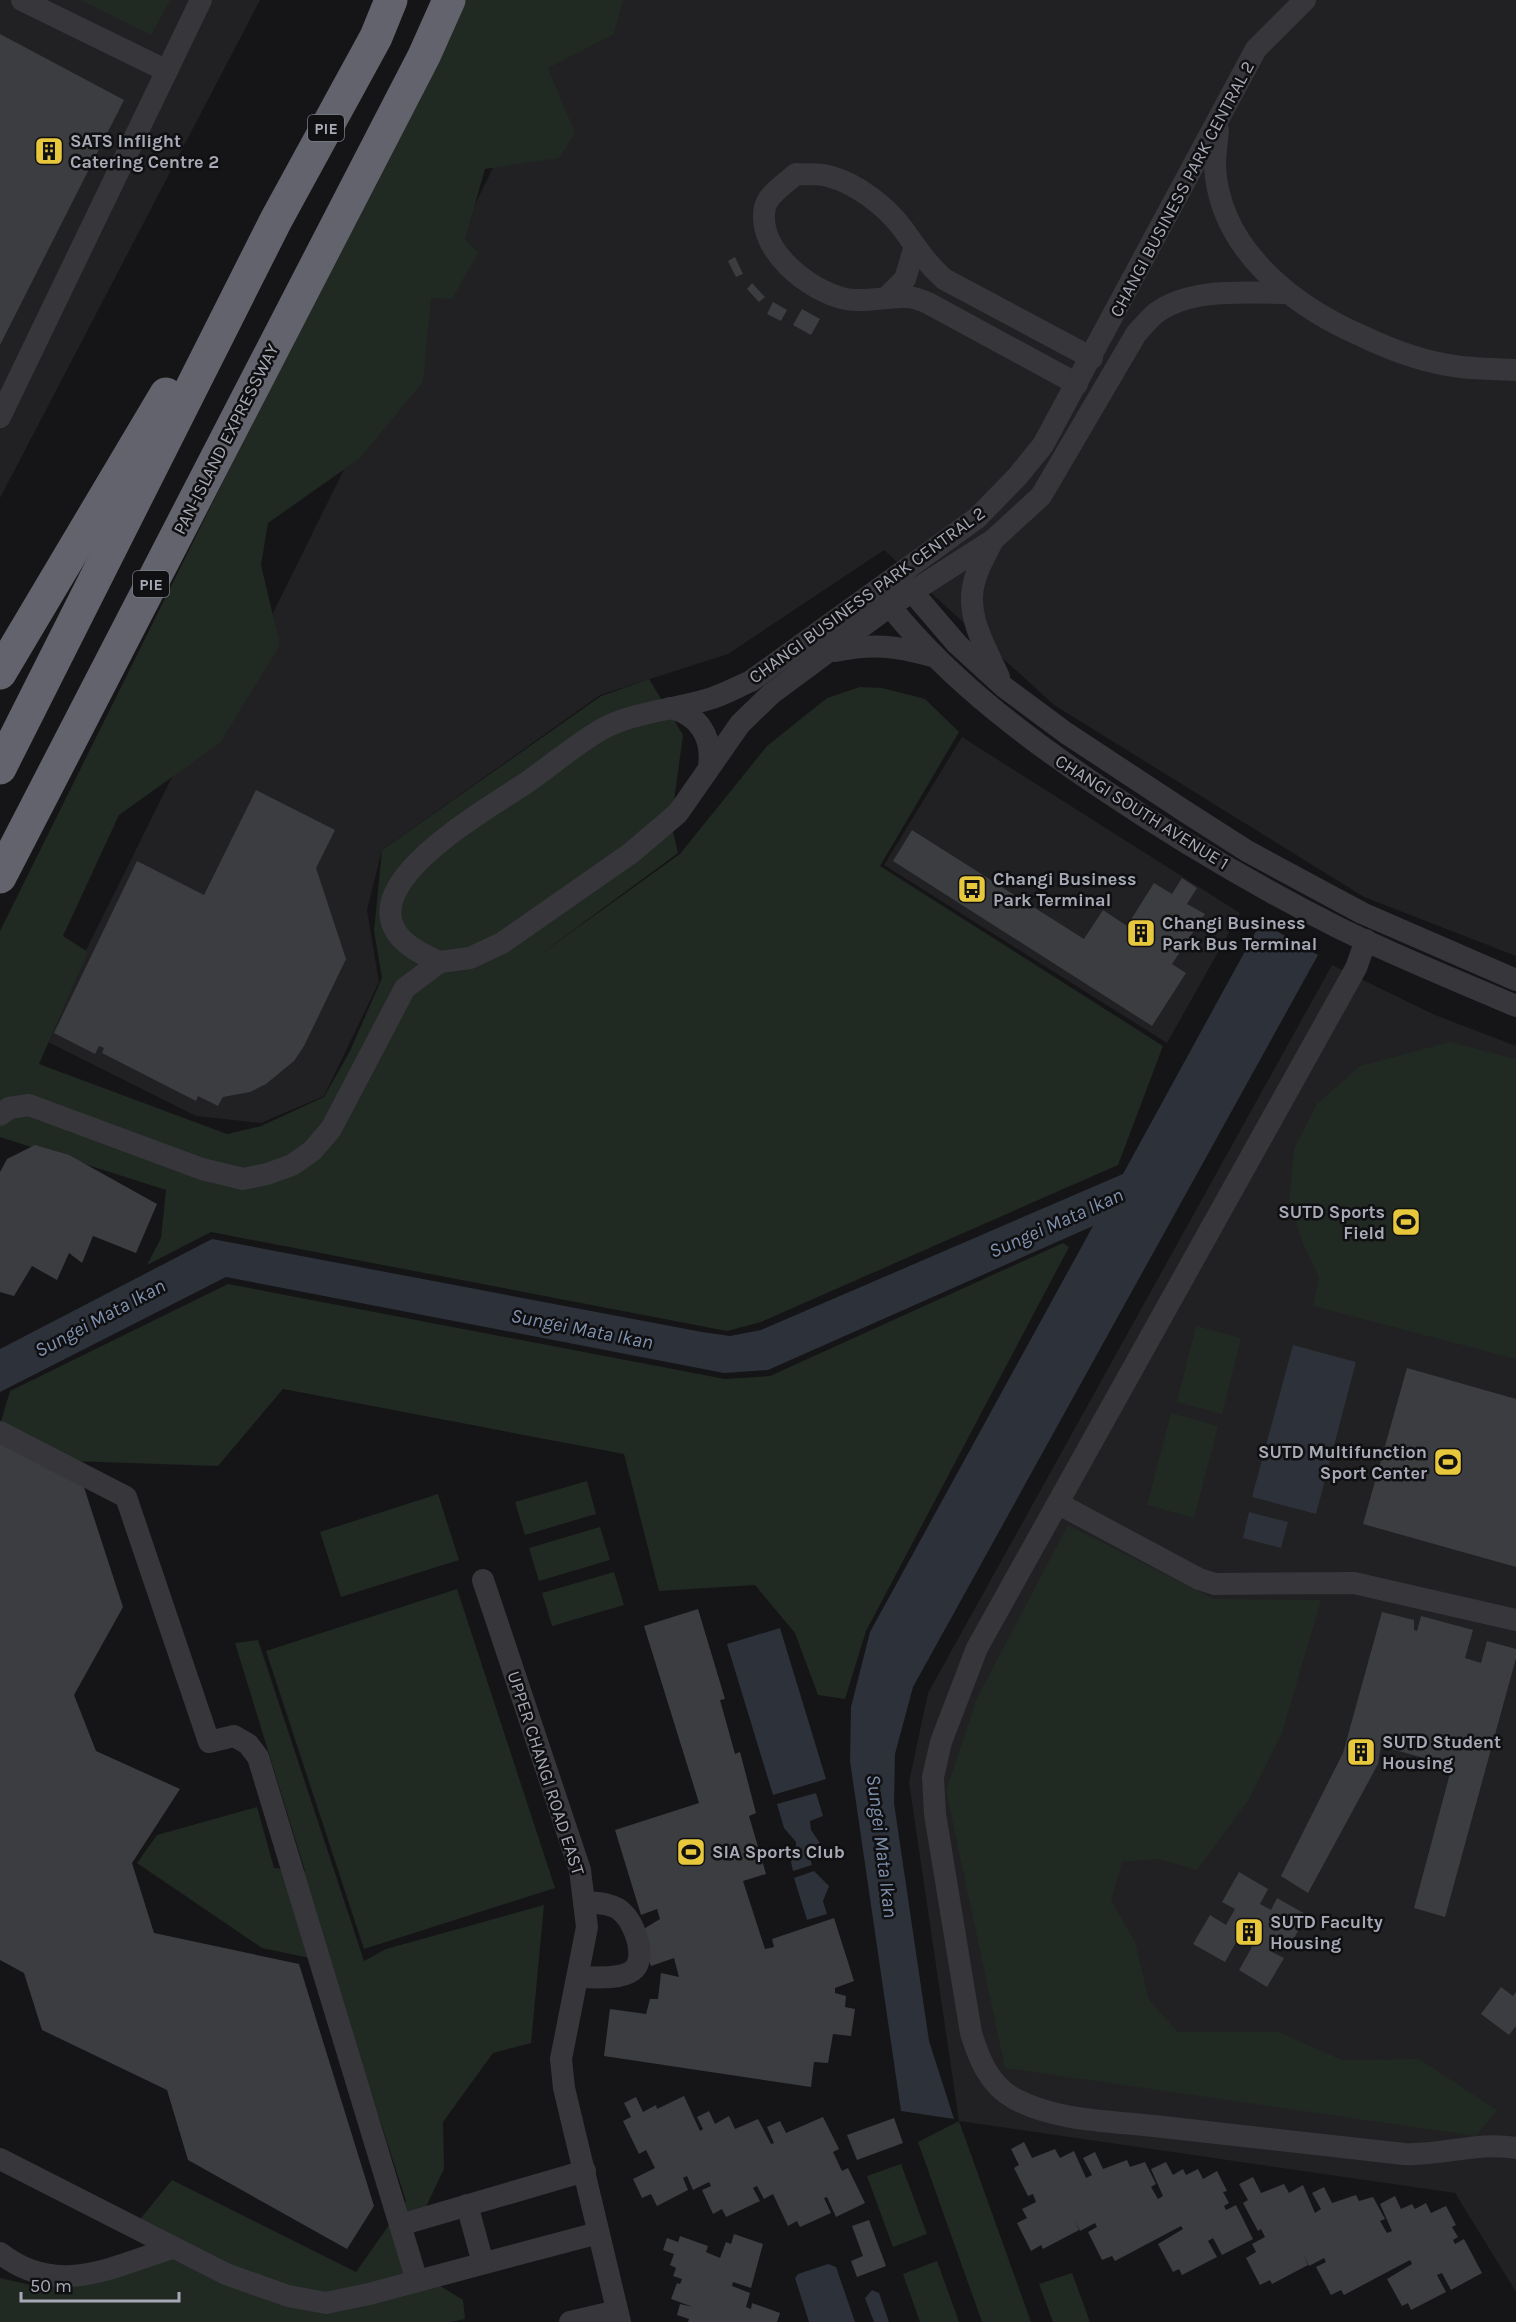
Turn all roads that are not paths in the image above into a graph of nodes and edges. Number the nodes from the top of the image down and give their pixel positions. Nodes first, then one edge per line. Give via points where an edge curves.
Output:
1 (22, 0) edge
2 (201, 0) edge
3 (391, 0) edge
4 (448, 0) edge
5 (1305, 0) edge
6 (167, 70) junction
7 (1218, 122) junction
8 (276, 220) junction
9 (915, 246) junction
10 (1288, 293) junction
11 (887, 297) junction
12 (1092, 358) junction
13 (1516, 370) edge
14 (1077, 384) junction
15 (0, 417) edge
16 (993, 540) junction
17 (897, 574) junction
18 (911, 592) junction
19 (883, 598) junction
20 (826, 653) junction
21 (934, 657) junction
22 (0, 673) edge
23 (1004, 687) junction
24 (670, 708) junction
25 (709, 766) junction
26 (0, 768) edge
27 (0, 878) edge
28 (403, 939) junction
29 (1366, 940) junction
30 (440, 962) junction
31 (1516, 980) edge
32 (405, 988) junction
33 (1516, 1006) edge
34 (0, 1115) edge
35 (0, 1432) edge
36 (1059, 1504) junction
37 (483, 1580) dead end
38 (1516, 1620) edge
39 (584, 1902) junction
40 (578, 1977) junction
41 (1514, 2145) edge
42 (0, 2158) edge
43 (585, 2171) junction
44 (467, 2205) junction
45 (400, 2225) junction
46 (598, 2233) junction
47 (172, 2248) junction
48 (0, 2253) edge
49 (483, 2262) junction
50 (417, 2281) junction
51 (618, 2316) edge
52 (570, 2322) edge

1 - 6 street
2 - 6 street
3 - 8 highway, PIE via 376,37
4 - 27 highway, PAN-ISLAND EXPRESSWAY / PIE via 424,56
5 - 7 street, CHANGI BUSINESS PARK CENTRAL 2 via 1256,49
6 - 15 street
7 - 10 street via 1215,167 1223,204 1241,243 1262,271
7 - 12 street, CHANGI BUSINESS PARK CENTRAL 2
8 - 22 highway via 156,410
8 - 26 highway, PIE
9 - 11 street via 906,279
9 - 11 street via 883,208 848,182 826,175 796,174 765,206 764,230 776,254 793,272 846,299
9 - 12 street via 944,279
10 - 13 street via 1331,323 1411,357 1460,367
10 - 16 street, CHANGI BUSINESS PARK CENTRAL 2 via 1202,296 1174,303 1155,314 1136,334 1041,496
11 - 14 street via 908,297 928,303
12 - 14 street, CHANGI BUSINESS PARK CENTRAL 2
14 - 17 street, CHANGI BUSINESS PARK CENTRAL 2 via 1043,445 1017,477 977,518
16 - 18 street, CHANGI BUSINESS PARK CENTRAL 2
16 - 23 street, CHANGI SOUTH AVENUE 1 via 975,579 972,603 976,628
17 - 18 street, CHANGI SOUTH AVENUE 1
17 - 19 street, CHANGI BUSINESS PARK CENTRAL 2
18 - 19 street, CHANGI BUSINESS PARK CENTRAL 2
18 - 23 street, CHANGI SOUTH AVENUE 1 via 957,644
19 - 20 street, CHANGI BUSINESS PARK CENTRAL 2
19 - 21 street, CHANGI SOUTH AVENUE 1
19 - 24 street, CHANGI BUSINESS PARK CENTRAL 2 via 751,681 710,699
20 - 21 street, CHANGI BUSINESS PARK CENTRAL 2 via 885,645
20 - 25 street, CHANGI BUSINESS PARK CENTRAL 2 via 740,724
21 - 29 street, CHANGI SOUTH AVENUE 1 via 1048,753 1170,834
23 - 31 street, CHANGI SOUTH AVENUE 1 via 1066,733 1247,851 1383,923
24 - 25 street via 690,715 699,724 711,750
24 - 28 street, CHANGI BUSINESS PARK CENTRAL 2 via 604,728 446,835 417,860 398,886 392,906 393,926
25 - 30 street, CHANGI BUSINESS PARK CENTRAL 2 via 678,813 571,897 502,943 470,958
28 - 30 street via 412,950
28 - 32 street
29 - 33 street, CHANGI SOUTH AVENUE 1
29 - 36 street via 1356,968
30 - 32 street, CHANGI BUSINESS PARK CENTRAL 2
32 - 34 street, CHANGI BUSINESS PARK CENTRAL 2 via 331,1129 312,1151 292,1165 267,1174 243,1179 202,1169 29,1105 9,1108
35 - 45 street via 126,1497 209,1742 234,1736 248,1744 258,1757
36 - 38 street via 1215,1584 1354,1583
36 - 41 street via 977,1648 941,1742 933,1777 935,1814 969,2021 980,2062 1013,2098 1039,2110 1083,2117 1404,2154
37 - 39 street, UPPER CHANGI ROAD EAST via 580,1870
39 - 40 street, UPPER CHANGI ROAD EAST via 587,1927
39 - 40 street via 607,1904 623,1911 639,1946 640,1961 625,1975
40 - 43 street, UPPER CHANGI ROAD EAST via 561,2059 564,2088
42 - 47 street
43 - 44 street
43 - 46 street, UPPER CHANGI ROAD EAST
44 - 45 street
44 - 49 street
45 - 50 street
46 - 49 street
46 - 51 street, UPPER CHANGI ROAD EAST
47 - 48 street via 77,2277 47,2277 11,2262
47 - 50 street via 226,2274 288,2296 326,2303
49 - 50 street
51 - 52 street

